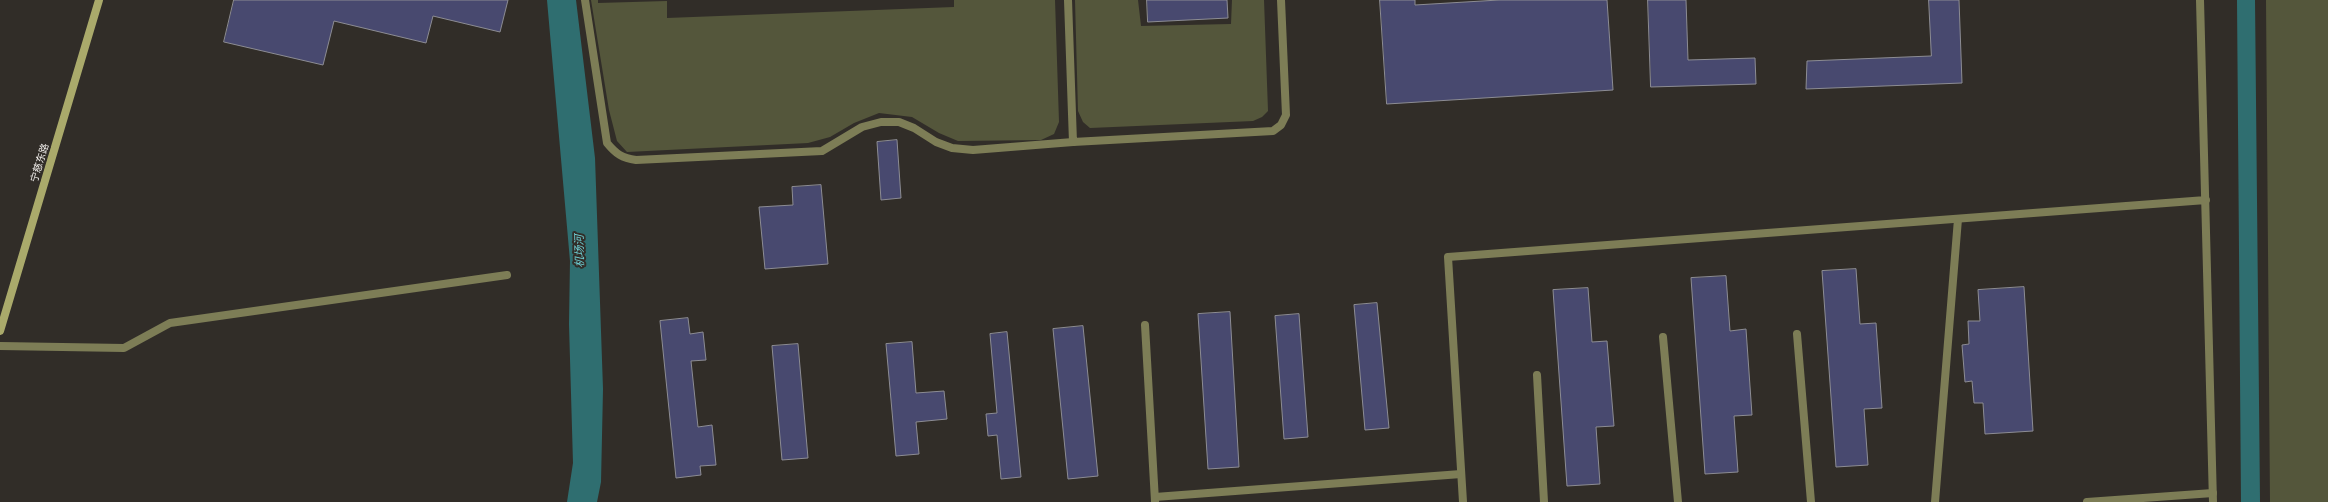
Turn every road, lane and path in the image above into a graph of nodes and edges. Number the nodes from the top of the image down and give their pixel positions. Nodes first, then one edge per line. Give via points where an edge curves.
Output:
1 (99, 0) edge
2 (585, 0) edge
3 (1068, 0) edge
4 (1281, 0) edge
5 (2200, 0) edge
6 (1073, 142) junction
7 (2206, 200) junction
8 (1958, 219) junction
9 (506, 275) dead end
10 (1145, 325) dead end
11 (0, 331) edge
12 (1797, 334) dead end
13 (1663, 337) dead end
14 (0, 346) edge
15 (1537, 375) dead end
16 (1461, 474) junction
17 (2213, 493) junction
18 (1155, 500) edge
19 (1463, 502) edge
20 (1544, 502) edge
21 (1678, 502) edge
22 (1810, 502) edge
23 (1935, 502) edge
24 (2087, 502) edge
25 (2213, 502) edge

1 - 11 main road, 宁慈东路
2 - 6 street via 608,143 616,154 625,158 636,160 822,151 862,127 881,122 899,122 952,148 973,150
3 - 6 street
4 - 6 street via 1286,115 1281,125 1273,131
5 - 7 street
7 - 8 street
7 - 17 street
8 - 16 street via 1448,257
8 - 23 street
9 - 14 street via 170,324 124,348
10 - 18 street
12 - 22 street
13 - 21 street
15 - 20 street
16 - 18 street
16 - 19 street
17 - 24 street
17 - 25 street

